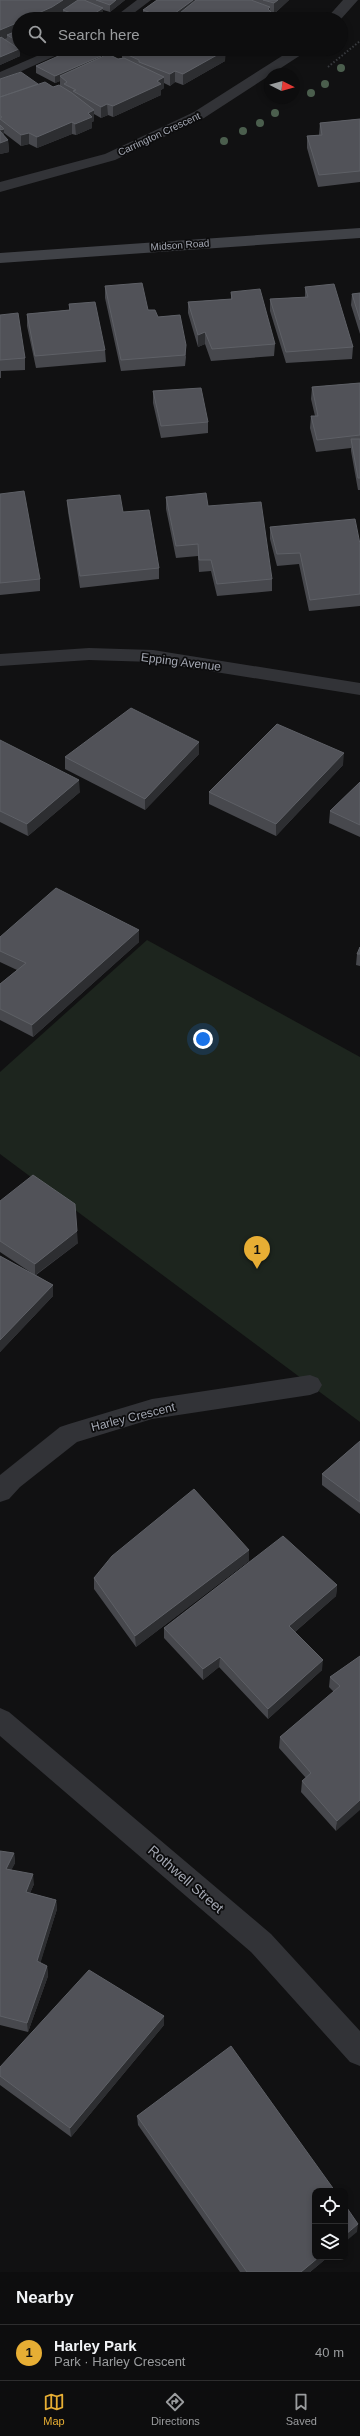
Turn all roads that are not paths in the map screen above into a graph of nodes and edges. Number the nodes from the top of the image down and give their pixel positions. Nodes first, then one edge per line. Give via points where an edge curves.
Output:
1 (145, 0) edge
2 (351, 0) edge
3 (128, 12) edge
4 (340, 12) edge
5 (48, 56) edge
6 (292, 56) edge
7 (0, 77) edge
8 (0, 187) edge
9 (360, 232) edge
10 (0, 258) edge
11 (0, 660) edge
12 (360, 689) edge
13 (310, 1385) dead end
14 (0, 1492) edge
15 (0, 1720) edge
16 (360, 2052) edge

1 - 3 lane
2 - 4 street
5 - 7 lane
6 - 8 street, Carrington Crescent via 200,115 110,157
9 - 10 street, Midson Road
11 - 12 street, Epping Avenue via 89,654 153,656
13 - 14 street, Harley Crescent via 152,1410 69,1434
15 - 16 street, Rothwell Street via 261,1943

